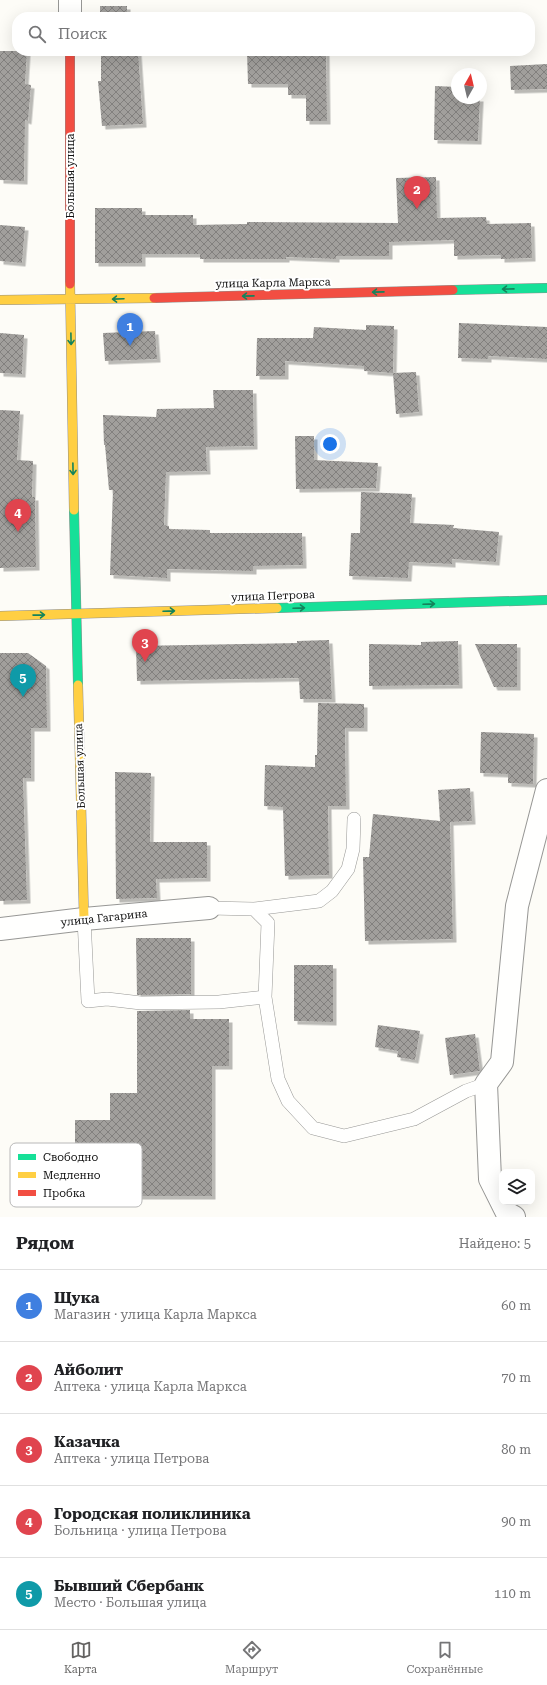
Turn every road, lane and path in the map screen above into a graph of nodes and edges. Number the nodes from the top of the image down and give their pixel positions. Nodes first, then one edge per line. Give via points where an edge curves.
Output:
1 (70, 0) edge
2 (70, 12) edge
3 (70, 56) edge
4 (547, 288) edge
5 (0, 300) edge
6 (70, 300) junction
7 (547, 600) edge
8 (76, 614) junction
9 (0, 616) edge
10 (547, 790) edge
11 (354, 819) dead end
12 (209, 908) joint
13 (254, 909) junction
14 (84, 919) junction
15 (0, 929) edge
16 (265, 997) junction
17 (486, 1084) junction
18 (514, 1217) edge

1 - 2 street
3 - 6 street, Большая улица
4 -> 6 street, улица Карла Маркса
5 - 6 street, улица Карла Маркса
6 -> 8 street, Большая улица
8 -> 7 street, улица Петрова
9 -> 8 street, улица Петрова
8 - 14 street, Большая улица
10 - 17 street via 517,906 502,1062
11 - 13 lane via 353,849 348,869 332,891 319,900
12 - 13 lane
12 - 14 street, улица Гагарина
13 - 16 lane via 268,923
14 - 15 street, улица Гагарина
14 - 16 lane via 88,1001 107,999 141,1003 219,1002
16 - 17 lane via 278,1078 288,1101 313,1128 344,1136 407,1121 466,1091
17 - 18 street via 490,1179 507,1213

